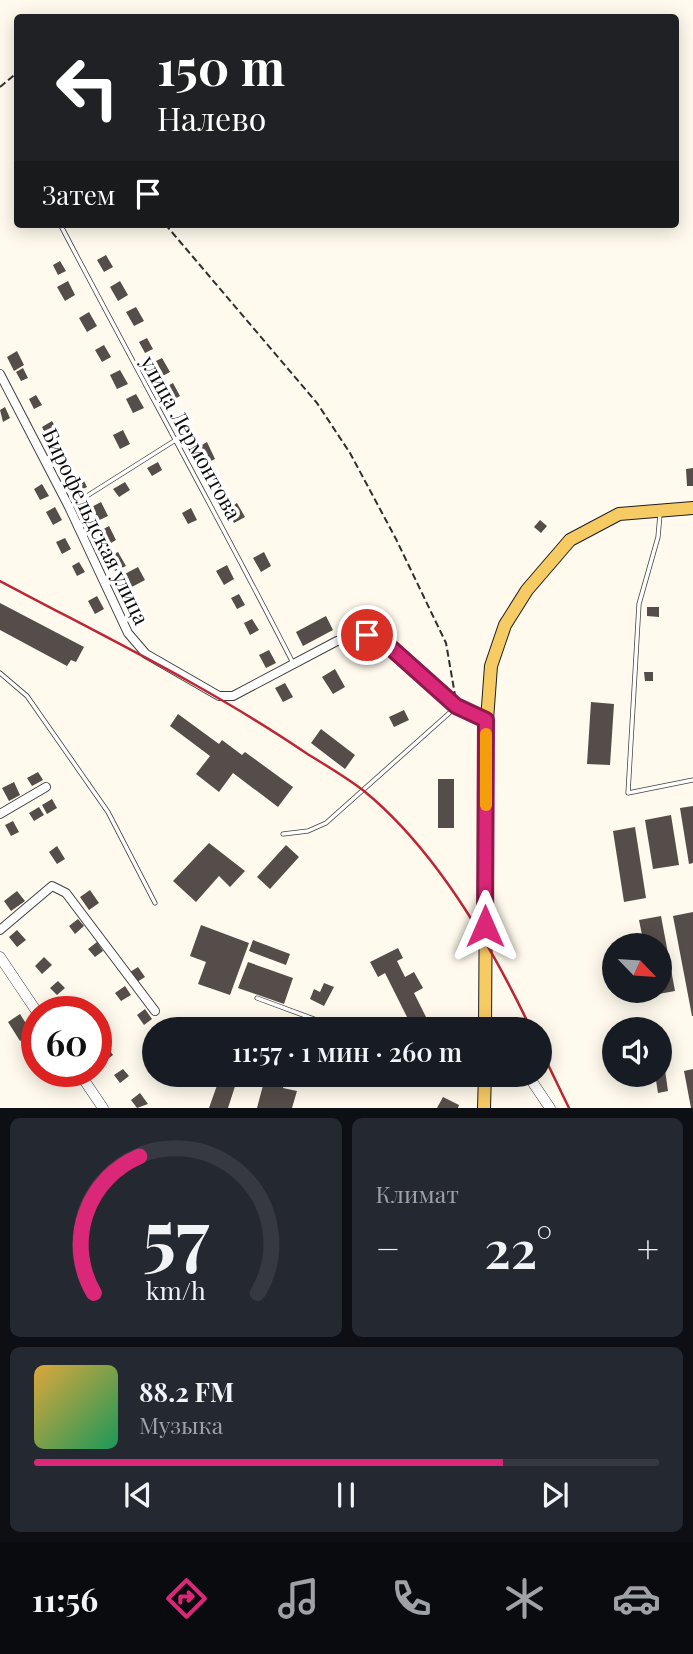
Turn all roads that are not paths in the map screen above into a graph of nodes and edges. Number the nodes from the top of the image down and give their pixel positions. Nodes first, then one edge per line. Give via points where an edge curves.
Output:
1 (62, 228) edge
2 (0, 374) edge
3 (174, 440) junction
4 (69, 507) junction
5 (693, 508) edge
6 (661, 509) junction
7 (294, 665) junction
8 (0, 673) edge
9 (456, 706) junction
10 (486, 720) junction
11 (693, 780) edge
12 (46, 786) dead end
13 (0, 814) edge
14 (283, 834) dead end
15 (155, 903) dead end
16 (0, 930) edge
17 (0, 957) edge
18 (4, 970) edge
19 (24, 996) edge
20 (257, 998) dead end
21 (155, 1011) dead end
22 (313, 1017) edge
23 (485, 1017) edge
24 (89, 1087) edge
25 (485, 1087) edge
26 (536, 1087) edge
27 (103, 1108) edge
28 (484, 1108) edge
29 (551, 1108) edge

1 - 3 lane, улица Лермонтова
2 - 4 street, Бирофельдская улица
3 - 4 lane
3 - 7 lane, улица Лермонтова
4 - 7 street, Бирофельдская улица via 128,633 146,654 219,696 233,696
5 - 6 main road
6 - 10 main road via 619,513 570,540 527,590 505,625 491,666
6 - 11 lane via 639,604 628,793
7 - 9 street via 337,641 367,635 381,639
8 - 15 lane via 27,696 101,802
9 - 10 street
9 - 14 lane via 326,823
10 - 23 main road
12 - 13 street
16 - 21 street via 52,886 58,887
17 - 18 street
18 - 19 street
20 - 22 lane
24 - 27 street
25 - 28 main road
26 - 29 street

